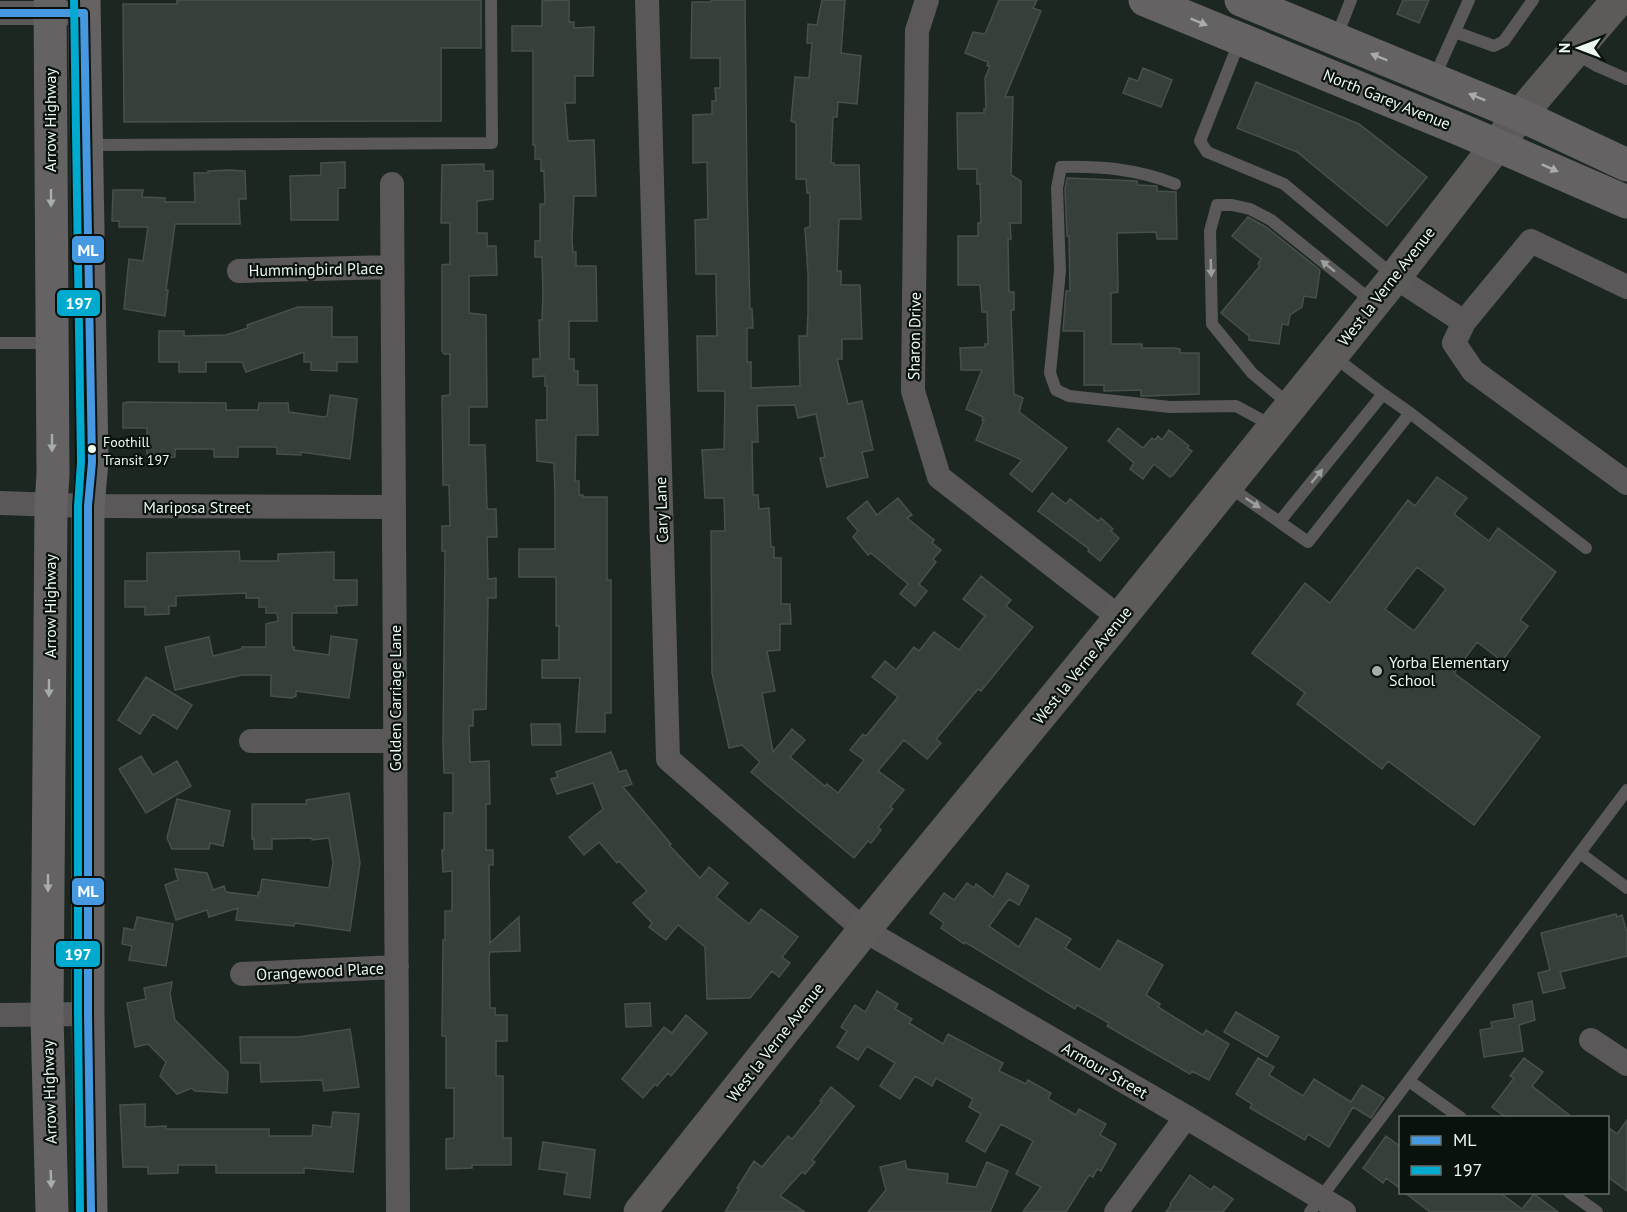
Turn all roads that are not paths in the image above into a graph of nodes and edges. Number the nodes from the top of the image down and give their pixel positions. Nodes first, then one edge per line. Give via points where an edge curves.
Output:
1 (491, 0) edge
2 (647, 0) edge
3 (927, 0) edge
4 (1145, 0) edge
5 (1241, 0) edge
6 (1351, 0) edge
7 (1469, 0) edge
8 (1533, 0) edge
9 (1610, 2) edge
10 (50, 7) edge
11 (84, 7) edge
12 (0, 14) edge
13 (1455, 32) junction
14 (1240, 39) junction
15 (1335, 39) junction
16 (1573, 52) junction
17 (1433, 79) junction
18 (1627, 79) edge
19 (1520, 115) junction
20 (1496, 145) junction
21 (86, 146) junction
22 (1627, 165) edge
23 (392, 184) dead end
24 (1175, 184) dead end
25 (1627, 202) edge
26 (392, 267) junction
27 (239, 271) dead end
28 (1395, 277) junction
29 (1627, 287) edge
30 (1374, 303) junction
31 (1464, 322) junction
32 (0, 343) edge
33 (52, 343) junction
34 (1332, 355) junction
35 (1383, 394) junction
36 (1410, 413) junction
37 (1282, 417) junction
38 (1627, 483) edge
39 (1227, 485) junction
40 (0, 503) edge
41 (51, 504) junction
42 (88, 506) junction
43 (394, 507) junction
44 (1280, 522) junction
45 (1586, 548) dead end
46 (1119, 618) junction
47 (251, 741) dead end
48 (395, 741) junction
49 (1627, 790) edge
50 (1580, 853) junction
51 (1627, 888) edge
52 (864, 930) junction
53 (397, 967) junction
54 (242, 974) dead end
55 (88, 1014) junction
56 (0, 1015) edge
57 (47, 1016) junction
58 (1591, 1040) dead end
59 (1627, 1064) edge
60 (1408, 1081) junction
61 (1458, 1116) edge
62 (1186, 1117) junction
63 (1572, 1194) edge
64 (1316, 1205) edge
65 (52, 1212) edge
66 (91, 1212) edge
67 (398, 1212) edge
68 (640, 1212) edge
69 (1116, 1212) edge
70 (1344, 1212) edge
71 (1597, 1212) edge

1 - 21 lane via 492,143
2 - 52 street, Cary Lane via 668,759
3 - 46 street, Sharon Drive via 916,31 913,392 939,477
4 -> 14 main road, North Garey Avenue
5 - 15 main road
6 - 15 lane
7 - 13 lane
8 - 13 lane via 1504,41 1494,46
9 - 16 main road, West la Verne Avenue
10 - 11 street
10 - 12 street
10 -> 33 main road, Arrow Highway
11 - 21 main road
13 - 17 lane
14 - 20 main road, North Garey Avenue
14 - 28 lane via 1200,141 1207,152 1284,184
17 -> 15 main road
16 - 18 lane
16 - 19 main road, West la Verne Avenue
19 -> 17 main road
19 - 20 main road, West la Verne Avenue
19 - 22 main road
20 -> 25 main road, North Garey Avenue
20 - 28 main road, West la Verne Avenue
21 - 42 main road via 92,462
23 - 26 street, Golden Carriage Lane
24 - 37 lane via 1130,170 1061,167 1057,188 1060,270 1050,373 1056,390 1068,396 1170,407 1236,406
26 - 27 street, Hummingbird Place
26 - 43 street, Golden Carriage Lane
28 - 30 main road, West la Verne Avenue
28 - 31 street
29 - 31 street via 1531,241
30 - 34 main road, West la Verne Avenue
30 -> 37 lane via 1271,220 1250,209 1217,205 1210,231 1212,324
31 - 38 street via 1454,343 1473,370
32 - 33 lane
33 -> 41 main road, Arrow Highway
34 - 35 lane
34 - 37 main road, West la Verne Avenue
35 - 36 lane
44 -> 35 lane
36 - 44 lane via 1308,542
36 - 45 lane
37 - 39 main road, West la Verne Avenue
39 -> 44 lane
39 - 46 main road, West la Verne Avenue
40 - 41 street, Mariposa Street
41 - 42 street, Mariposa Street
41 -> 57 main road, Arrow Highway
42 - 43 street, Mariposa Street
42 - 55 main road
43 - 48 street, Golden Carriage Lane
46 - 52 main road, West la Verne Avenue
47 - 48 street
48 - 53 street, Golden Carriage Lane
49 - 50 lane
50 - 51 lane
50 - 60 lane
52 - 62 street, Armour Street
52 - 68 main road, West la Verne Avenue
53 - 54 street, Orangewood Place
53 - 67 street, Golden Carriage Lane
55 - 57 street
55 - 66 main road
56 - 57 street
57 -> 65 main road, Arrow Highway
58 - 59 street
60 - 61 lane
60 - 64 lane
62 - 64 street, Armour Street
62 - 69 street
63 - 71 lane
64 - 70 street, Armour Street

